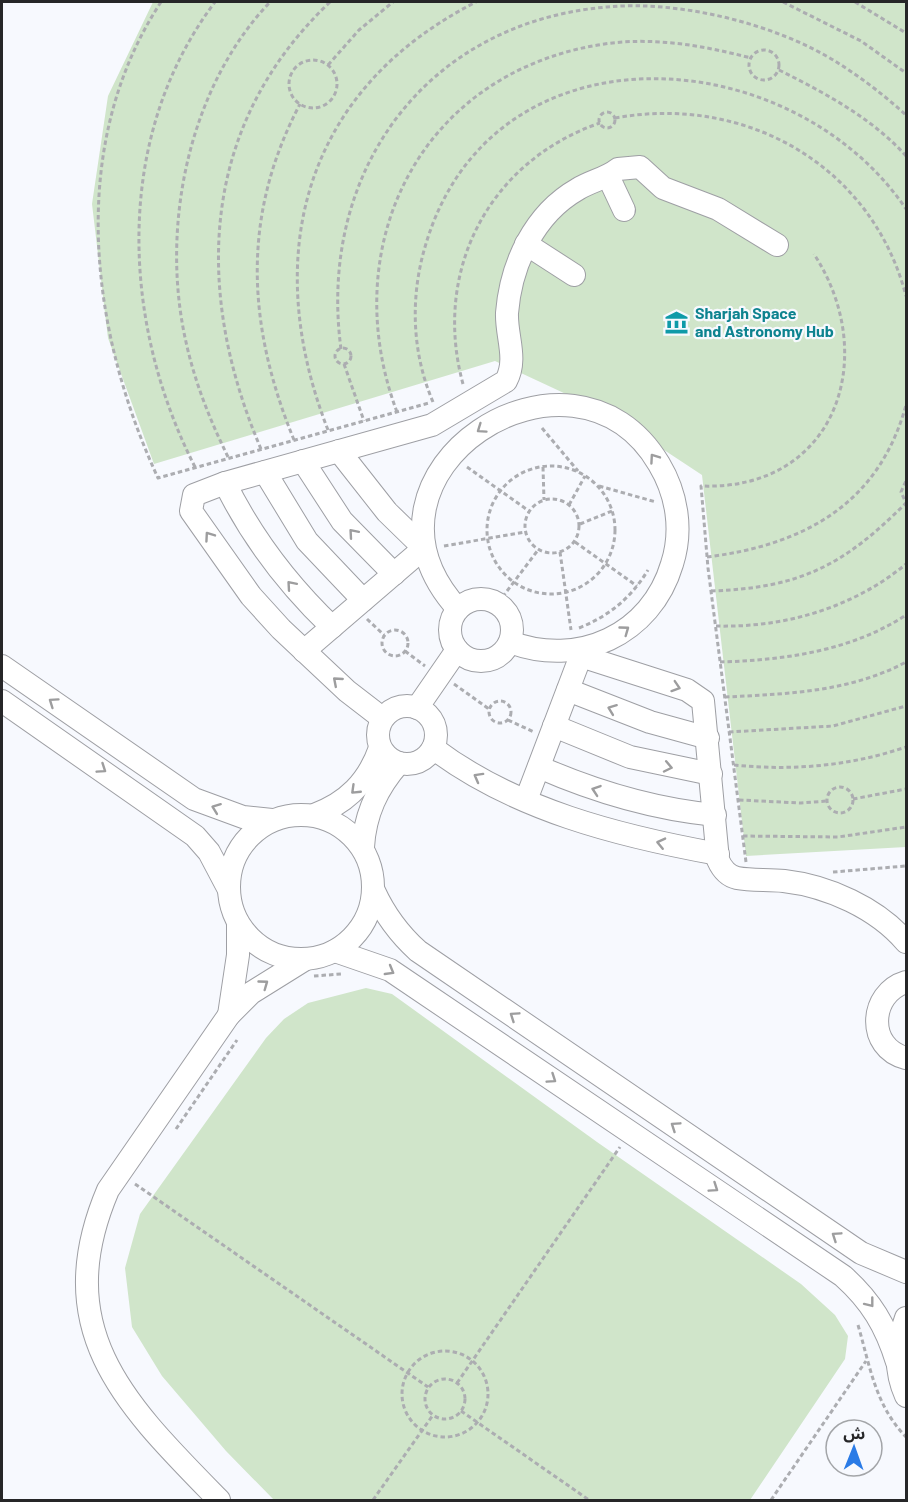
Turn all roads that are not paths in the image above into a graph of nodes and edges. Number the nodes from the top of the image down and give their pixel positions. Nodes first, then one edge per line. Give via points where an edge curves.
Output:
1 (611, 175) junction
2 (624, 210) dead end
3 (526, 244) junction
4 (777, 245) dead end
5 (574, 275) dead end
6 (339, 451) junction
7 (303, 461) junction
8 (265, 472) junction
9 (225, 483) junction
10 (439, 546) junction
11 (394, 574) junction
12 (363, 600) junction
13 (458, 609) junction
14 (332, 627) junction
15 (510, 642) junction
16 (304, 651) junction
17 (582, 653) junction
18 (463, 654) junction
19 (2, 666) edge
20 (568, 690) junction
21 (2, 701) edge
22 (423, 712) junction
23 (382, 718) junction
24 (552, 733) junction
25 (718, 735) junction
26 (380, 748) junction
27 (433, 748) junction
28 (399, 763) junction
29 (539, 767) junction
30 (711, 774) junction
31 (526, 800) junction
32 (314, 815) junction
33 (715, 815) junction
34 (272, 820) junction
35 (363, 847) junction
36 (718, 854) junction
37 (228, 888) junction
38 (374, 891) junction
39 (238, 924) junction
40 (906, 942) edge
41 (335, 951) junction
42 (305, 969) junction
43 (906, 982) edge
44 (236, 1023) junction
45 (906, 1058) edge
46 (906, 1272) edge
47 (906, 1318) edge
48 (897, 1362) junction
49 (906, 1396) edge
50 (219, 1500) edge

1 - 2 street
1 - 3 street via 565,197 543,218
1 - 4 street via 631,178 659,200 679,202 690,198 739,220
3 - 5 street
3 - 6 street via 510,296 507,324 512,361 506,381 432,425
6 - 7 street
6 - 10 street via 387,512
7 - 8 street
11 -> 7 street via 342,521
8 - 9 street
8 - 12 street via 307,541
14 -> 9 street via 279,570 249,528
16 -> 9 street via 251,596 191,511 191,500 198,491
10 - 11 street
10 - 13 street via 436,581
17 -> 10 street via 609,641 642,616 667,578 676,548 677,517 670,486 650,452 621,426 593,412 562,406 523,409 486,424 441,468 426,506
11 - 12 street
12 - 14 street
13 - 15 street via 479,598 498,603 511,619
13 - 18 street via 450,629
14 - 16 street
15 - 17 street via 546,652
15 - 18 street via 493,659 477,661
23 -> 16 street
17 - 20 street
17 -> 25 street via 696,694 706,706
18 - 22 street
34 -> 19 street via 243,817 194,799
20 - 24 street
25 -> 20 street via 632,716
21 -> 37 street via 187,829 209,852
22 - 23 street via 410,706 394,708
22 - 27 street via 436,735
23 - 26 street via 377,733
24 - 29 street
24 -> 30 street via 630,757
25 - 30 street
26 - 28 street
26 -> 32 street via 370,772 352,795
27 - 28 street via 415,763
31 -> 27 street via 477,777
28 - 35 street via 371,806
29 - 31 street
33 -> 29 street via 624,799
30 - 33 street
36 -> 31 street via 600,827
32 - 34 street
32 - 35 street via 334,822
33 - 36 street
34 - 37 street via 240,848 231,867
35 - 38 street via 372,870
36 - 40 street via 722,867 731,876 787,881 836,895 871,912
37 - 39 street
38 - 41 street via 363,926
46 -> 38 street via 861,1253 418,951 386,916
39 - 42 street via 255,944
39 - 44 street
41 - 42 street
41 -> 48 street via 390,970 843,1276 878,1314
44 -> 42 street via 251,993
43 - 45 street via 884,997 876,1026 892,1052
44 - 50 street via 108,1190 93,1229 86,1280 88,1310 106,1367 158,1435
47 - 48 street
48 - 49 street

